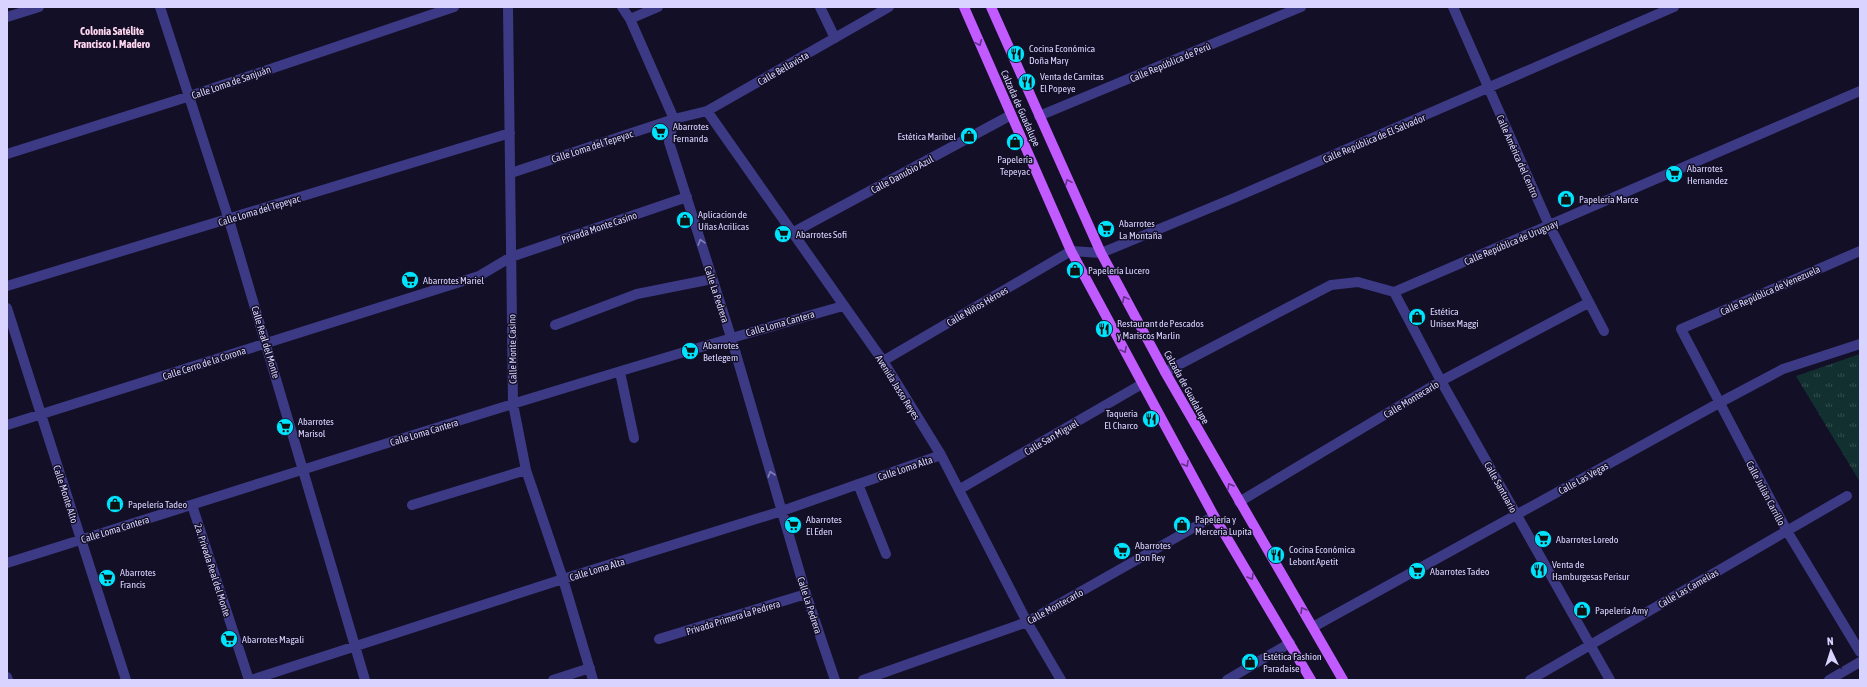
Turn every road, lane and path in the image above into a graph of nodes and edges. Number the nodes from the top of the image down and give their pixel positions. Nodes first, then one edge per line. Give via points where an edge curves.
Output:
1 (39, 7) edge
2 (160, 7) edge
3 (454, 7) edge
4 (508, 7) edge
5 (622, 7) edge
6 (658, 7) edge
7 (820, 7) edge
8 (890, 7) edge
9 (964, 7) edge
10 (991, 7) edge
11 (1301, 7) edge
12 (1453, 7) edge
13 (1674, 7) edge
14 (7, 17) edge
15 (630, 19) junction
16 (835, 38) junction
17 (1488, 89) junction
18 (1860, 91) edge
19 (187, 97) junction
20 (708, 111) junction
21 (1011, 115) junction
22 (1039, 116) junction
23 (674, 119) junction
24 (510, 133) junction
25 (7, 154) edge
26 (511, 173) junction
27 (687, 197) junction
28 (229, 220) junction
29 (1549, 225) junction
30 (792, 233) junction
31 (1860, 251) edge
32 (1071, 252) junction
33 (1100, 253) junction
34 (511, 257) junction
35 (712, 279) junction
36 (7, 286) edge
37 (1394, 292) junction
38 (1588, 303) junction
39 (843, 306) junction
40 (7, 308) edge
41 (555, 325) dead end
42 (1681, 329) joint
43 (1604, 332) dead end
44 (731, 337) junction
45 (266, 343) junction
46 (1860, 344) edge
47 (883, 362) junction
48 (620, 372) junction
49 (1165, 372) junction
50 (1441, 381) junction
51 (1142, 384) junction
52 (1718, 403) junction
53 (513, 404) junction
54 (41, 415) junction
55 (7, 425) edge
56 (634, 438) dead end
57 (941, 456) junction
58 (304, 469) junction
59 (526, 470) junction
60 (858, 484) junction
61 (960, 489) junction
62 (1847, 496) dead end
63 (1239, 502) junction
64 (192, 505) junction
65 (412, 505) dead end
66 (782, 511) junction
67 (1516, 514) junction
68 (1214, 516) junction
69 (1787, 531) junction
70 (80, 540) junction
71 (886, 554) dead end
72 (7, 563) edge
73 (563, 579) junction
74 (806, 594) junction
75 (1027, 622) junction
76 (1313, 627) junction
77 (659, 639) dead end
78 (1290, 643) junction
79 (1590, 645) junction
80 (355, 646) junction
81 (1860, 652) edge
82 (1860, 662) edge
83 (590, 668) junction
84 (7, 677) edge
85 (8, 680) edge
86 (126, 680) edge
87 (250, 680) edge
88 (365, 680) edge
89 (553, 680) edge
90 (593, 680) edge
91 (835, 680) edge
92 (863, 680) edge
93 (1061, 680) edge
94 (1227, 680) edge
95 (1312, 680) edge
96 (1343, 680) edge
97 (1530, 680) edge
98 (1610, 680) edge
99 (1829, 680) edge

1 - 14 street
2 - 19 street, Calle Real del Monte
3 - 19 street, Calle Loma de Sanjuán
4 - 24 street, Calle Monte Casino
5 - 15 street
6 - 15 street
7 - 16 street
8 - 16 street, Calle Bellavista
9 -> 21 main road, Calzada de Guadalupe
10 - 22 main road, Calzada de Guadalupe
11 - 22 street, Calle República de Perú
12 - 17 street, Calle América del Centro
13 - 17 street, Calle República de El Salvador
15 - 23 street
16 - 20 street, Calle Bellavista
17 - 29 street, Calle América del Centro
17 - 33 street, Calle República de El Salvador
18 - 29 street, Calle República de Uruguay
19 - 25 street, Calle Loma de Sanjuán
19 - 28 street, Calle Real del Monte
20 - 23 street, Calle Bellavista
20 - 30 street, Avenida Jasso Reyes
21 - 30 street, Calle Danubio Azul
21 - 32 main road, Calzada de Guadalupe
33 -> 22 main road, Calzada de Guadalupe
23 - 26 street, Calle Loma del Tepeyac
23 - 27 street, Calle La Pedrera via 668,142
24 - 26 street, Calle Monte Casino
24 - 28 street, Calle Loma del Tepeyac
26 - 34 street, Calle Monte Casino
27 - 34 street, Privada Monte Casino
35 -> 27 street, Calle La Pedrera
28 - 36 street, Calle Loma del Tepeyac
28 - 45 street, Calle Real del Monte
29 - 37 street, Calle República de Uruguay
29 - 38 street, Calle América del Centro
30 - 39 street, Avenida Jasso Reyes
31 - 42 street, Calle República de Venezuela
32 - 33 street, Calle República de El Salvador
32 - 47 street, Calle Niños Héroes
32 -> 51 main road, Calzada de Guadalupe
49 -> 33 main road, Calzada de Guadalupe
34 - 45 street, Calle Cerro de la Corona via 479,276
34 - 53 street, Calle Monte Casino
35 - 41 street via 637,294
35 - 44 street, Calle La Pedrera
37 - 49 street via 1358,282 1331,285
37 - 50 street, Calle Santuario
38 - 43 street, Calle América del Centro
38 - 50 street, Calle Montecarlo
39 - 44 street, Calle Loma Cantera
39 - 47 street, Avenida Jasso Reyes
40 - 54 street, Calle Monte Alto
42 - 52 street, Calle Julián Carrillo
44 - 48 street, Calle Loma Cantera
66 -> 44 street, Calle La Pedrera
45 - 54 street, Calle Cerro de la Corona
45 - 58 street, Calle Real del Monte
46 - 52 street, Calle Las Vegas via 1783,370
47 - 57 street, Avenida Jasso Reyes
48 - 53 street, Calle Loma Cantera
48 - 56 street
63 -> 49 main road, Calzada de Guadalupe
50 - 63 street, Calle Montecarlo
50 - 67 street, Calle Santuario
51 - 61 street, Calle San Miguel
51 -> 68 main road, Calzada de Guadalupe
52 - 67 street, Calle Las Vegas
52 - 69 street, Calle Julián Carrillo
53 - 58 street, Calle Loma Cantera
53 - 59 street, Calle Monte Casino
54 - 55 street, Calle Cerro de la Corona
54 - 70 street, Calle Monte Alto
57 - 60 street, Calle Loma Alta
57 - 61 street, Avenida Jasso Reyes
58 - 64 street, Calle Loma Cantera
58 - 80 street, Calle Real del Monte
59 - 65 street
59 - 73 street, Calle Monte Casino
60 - 66 street, Calle Loma Alta
60 - 71 street
61 - 75 street, Avenida Jasso Reyes
62 - 69 street, Calle Las Camelias
76 -> 63 main road, Calzada de Guadalupe
64 - 70 street, Calle Loma Cantera
64 - 87 street, 2a. Privada Real del Monte
66 - 73 street, Calle Loma Alta
66 - 74 street, Calle La Pedrera
67 - 76 street, Calle Las Vegas
67 - 79 street, Calle Santuario
68 - 75 street, Calle Montecarlo
68 -> 78 main road, Calzada de Guadalupe
69 - 79 street, Calle Las Camelias
69 - 81 street, Calle Julián Carrillo
70 - 72 street, Calle Loma Cantera
70 - 86 street, Calle Monte Alto
73 - 80 street, Calle Loma Alta
73 - 83 street, Calle Monte Casino
74 - 77 street, Privada Primera la Pedrera
74 - 91 street, Calle La Pedrera
75 - 92 street, Calle Montecarlo
75 - 93 street, Avenida Jasso Reyes
76 - 96 main road, Calzada de Guadalupe
78 - 94 street
78 - 95 main road, Calzada de Guadalupe
79 - 97 street, Calle Las Camelias
79 - 98 street, Calle Santuario
80 - 87 street, Calle Loma Alta
80 - 88 street, Calle Real del Monte
82 - 99 street
83 - 89 street
83 - 90 street, Calle Monte Casino
84 - 85 street

